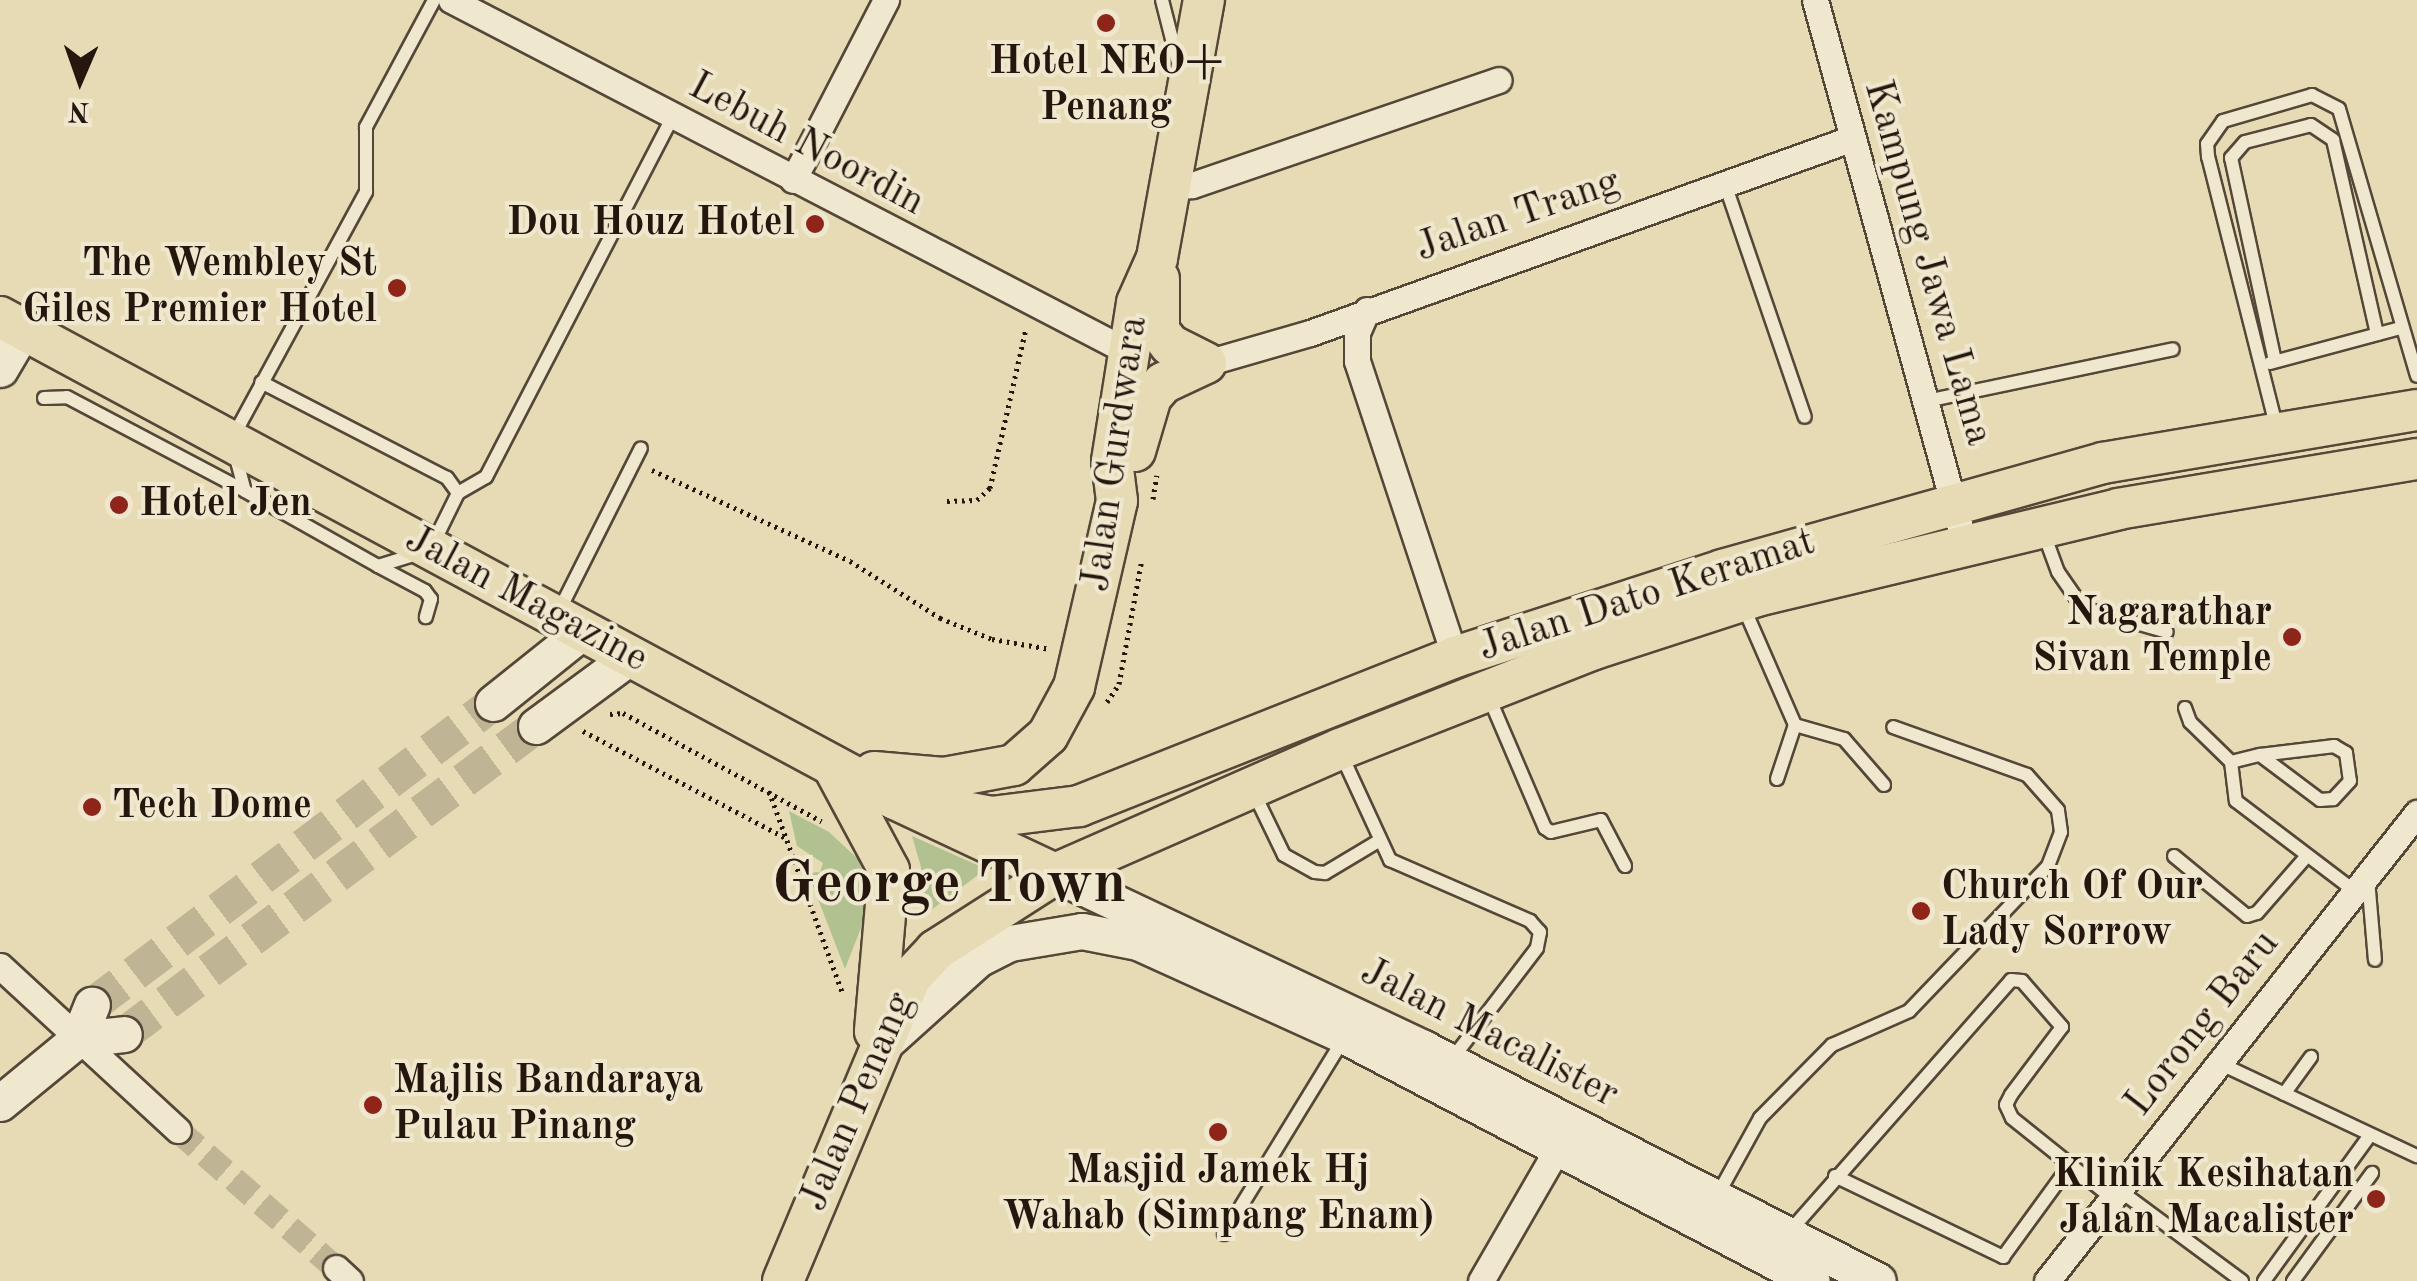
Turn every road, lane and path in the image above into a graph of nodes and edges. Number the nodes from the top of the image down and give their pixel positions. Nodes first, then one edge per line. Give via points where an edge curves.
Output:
1 (434, 0) edge
2 (451, 0) edge
3 (886, 0) edge
4 (1162, 0) edge
5 (1204, 0) edge
6 (1815, 0) edge
7 (1498, 80) dead end
8 (1186, 94) junction
9 (673, 117) junction
10 (1853, 138) junction
11 (794, 180) junction
12 (1724, 182) junction
13 (1170, 187) junction
14 (1156, 258) junction
15 (1035, 307) junction
16 (1368, 310) junction
17 (11, 324) edge
18 (2401, 328) junction
19 (1310, 333) junction
20 (2377, 334) junction
21 (2173, 349) dead end
22 (1129, 352) junction
23 (1357, 360) junction
24 (2275, 362) junction
25 (1206, 363) junction
26 (2258, 366) junction
27 (0, 369) edge
28 (2417, 376) edge
29 (261, 382) junction
30 (44, 398) dead end
31 (1927, 401) junction
32 (2417, 410) edge
33 (1805, 417) dead end
34 (2278, 432) junction
35 (232, 440) junction
36 (641, 448) dead end
37 (2417, 459) edge
38 (634, 462) junction
39 (456, 489) junction
40 (245, 491) junction
41 (947, 501) dead end
42 (1117, 501) junction
43 (1954, 502) junction
44 (2041, 527) junction
45 (1966, 546) junction
46 (430, 550) junction
47 (378, 566) junction
48 (1741, 601) junction
49 (426, 617) dead end
50 (569, 625) junction
51 (2167, 632) dead end
52 (1056, 650) dead end
53 (630, 656) junction
54 (1456, 657) junction
55 (1487, 692) junction
56 (493, 703) tunnel mouth
57 (2185, 708) dead end
58 (554, 725) junction
59 (1795, 725) junction
60 (1893, 728) dead end
61 (1340, 749) junction
62 (2260, 754) junction
63 (831, 762) junction
64 (2232, 762) junction
65 (1777, 779) dead end
66 (1884, 784) dead end
67 (1252, 788) junction
68 (768, 789) junction
69 (895, 799) junction
70 (2417, 813) edge
71 (831, 826) dead end
72 (788, 839) junction
73 (1377, 842) junction
74 (2174, 856) dead end
75 (2306, 857) junction
76 (1624, 866) dead end
77 (1055, 874) junction
78 (2362, 885) junction
79 (2375, 960) dead end
80 (0, 966) edge
81 (845, 1000) dead end
82 (92, 1005) tunnel mouth
83 (124, 1034) tunnel mouth
84 (1345, 1036) junction
85 (78, 1039) junction
86 (878, 1050) junction
87 (2311, 1057) dead end
88 (2220, 1063) junction
89 (1442, 1072) junction
90 (2284, 1094) junction
91 (0, 1103) edge
92 (178, 1130) tunnel mouth
93 (2370, 1135) junction
94 (1565, 1136) junction
95 (2417, 1156) edge
96 (2070, 1166) junction
97 (2372, 1172) dead end
98 (1835, 1176) junction
99 (2116, 1195) junction
100 (1709, 1211) junction
101 (1224, 1234) dead end
102 (1778, 1247) junction
103 (784, 1281) edge
104 (1481, 1281) edge
105 (1812, 1281) edge
106 (1878, 1281) edge
107 (2047, 1281) edge
108 (2242, 1281) edge
109 (2264, 1281) edge
110 (2293, 1281) edge

1 - 29 lane via 366,126 366,192
2 - 9 street, Lebuh Noordin
3 - 11 street
4 - 8 lane
5 - 8 main road, Jalan Gurdwara
6 - 10 street, Kampung Jawa Lama
7 - 13 street
8 - 13 main road, Jalan Gurdwara
9 - 11 street, Lebuh Noordin
9 - 39 lane via 486,476
10 - 12 street, Jalan Trang
10 - 31 street, Kampung Jawa Lama
11 - 15 street, Lebuh Noordin
12 - 16 street, Jalan Trang
12 - 33 lane
13 - 14 main road, Jalan Gurdwara
14 - 22 main road, Jalan Gurdwara via 1137,304
14 - 25 main road via 1160,332 1170,345
15 - 22 street, Lebuh Noordin
15 - 41 path via 1016,353 990,488 977,500
16 - 19 street, Jalan Trang
16 - 23 street via 1357,332
17 - 27 main road
17 - 35 main road, Jalan Magazine
18 - 20 lane
18 - 26 lane via 2339,109 2329,99 2292,97 2223,121 2208,144
18 - 28 lane
19 - 23 street
19 - 25 street, Jalan Trang
20 - 24 lane
20 - 24 lane via 2333,140 2311,125 2245,142 2231,158
21 - 31 lane
22 - 42 main road, Jalan Gurdwara via 1112,461
23 - 54 street
24 - 26 lane
25 - 42 main road via 1162,384 1151,397
26 - 34 lane
29 - 35 lane
29 - 39 lane
30 - 40 lane via 67,396
31 - 43 street, Kampung Jawa Lama
32 - 34 main road, Jalan Dato Keramat
34 - 43 main road, Jalan Dato Keramat via 2103,463
35 - 40 lane
35 - 46 main road, Jalan Magazine
36 - 38 lane
37 - 44 main road, Jalan Dato Keramat
38 - 50 lane
38 - 52 path via 850,561 940,618 992,639
39 - 46 lane
40 - 47 lane
42 - 63 main road, Jalan Gurdwara via 1082,664 1048,735 1032,752 998,770 944,778 899,778
43 - 45 street, Kampung Jawa Lama
43 - 54 main road, Jalan Dato Keramat
44 - 45 main road, Jalan Dato Keramat
44 - 51 lane via 2058,572 2083,608
45 - 48 main road, Jalan Dato Keramat
46 - 47 lane
46 - 50 main road, Jalan Magazine
47 - 49 lane via 425,591 431,599
48 - 55 main road, Jalan Dato Keramat
48 - 59 lane
50 - 53 main road, Jalan Magazine
50 - 56 main road
53 - 58 main road
53 - 63 main road, Jalan Magazine
54 - 69 main road, Jalan Dato Keramat via 1080,806 991,817
55 - 61 main road, Jalan Dato Keramat
55 - 76 lane via 1545,828 1556,832 1602,820
57 - 64 lane via 2190,722
58 - 68 path via 623,713
58 - 72 path
59 - 65 lane
59 - 66 lane via 1844,738
60 - 100 lane via 2027,775 2058,810 2060,832 2048,866 1909,1011 1832,1045 1760,1118
61 - 67 main road, Jalan Dato Keramat
61 - 73 lane
62 - 62 lane via 2334,746 2346,753 2350,780 2333,799 2320,800
62 - 64 lane
63 - 69 main road, Jalan Magazine
63 - 86 main road via 889,870 891,909 874,1012
64 - 75 lane via 2236,801
67 - 73 lane via 1284,854 1314,872 1325,873
67 - 77 main road, Jalan Dato Keramat
68 - 71 path
68 - 72 path
69 - 77 main road, Jalan Magazine
70 - 78 street, Lorong Baru
72 - 81 path
73 - 89 lane via 1390,860 1530,921 1540,932 1538,948
74 - 75 lane via 2248,916 2258,913
75 - 78 lane
77 - 86 main road, Jalan Penang via 936,950 911,977
77 - 89 main road, Jalan Macalister
78 - 79 lane
78 - 88 street, Lorong Baru
80 - 85 street
82 - 85 main road
83 - 85 main road
84 - 86 main road, Jalan Macalister via 1182,957 1082,931 1044,933 978,959
84 - 89 main road, Jalan Macalister
84 - 101 lane
85 - 91 main road
85 - 92 street
86 - 103 main road, Jalan Penang
87 - 90 lane
88 - 90 lane
88 - 99 street, Lorong Baru
89 - 94 main road, Jalan Macalister
90 - 93 lane
93 - 95 lane
93 - 109 lane
94 - 100 main road, Jalan Macalister
94 - 104 street
96 - 98 lane via 2002,1256
96 - 98 lane via 2012,1118 2006,1105 2062,1027 2022,981 2011,980
96 - 99 lane
97 - 110 lane
98 - 102 lane
99 - 107 street, Lorong Baru
99 - 108 lane
100 - 102 main road, Jalan Macalister
102 - 105 main road, Jalan Macalister
102 - 106 main road, Jalan Macalister

